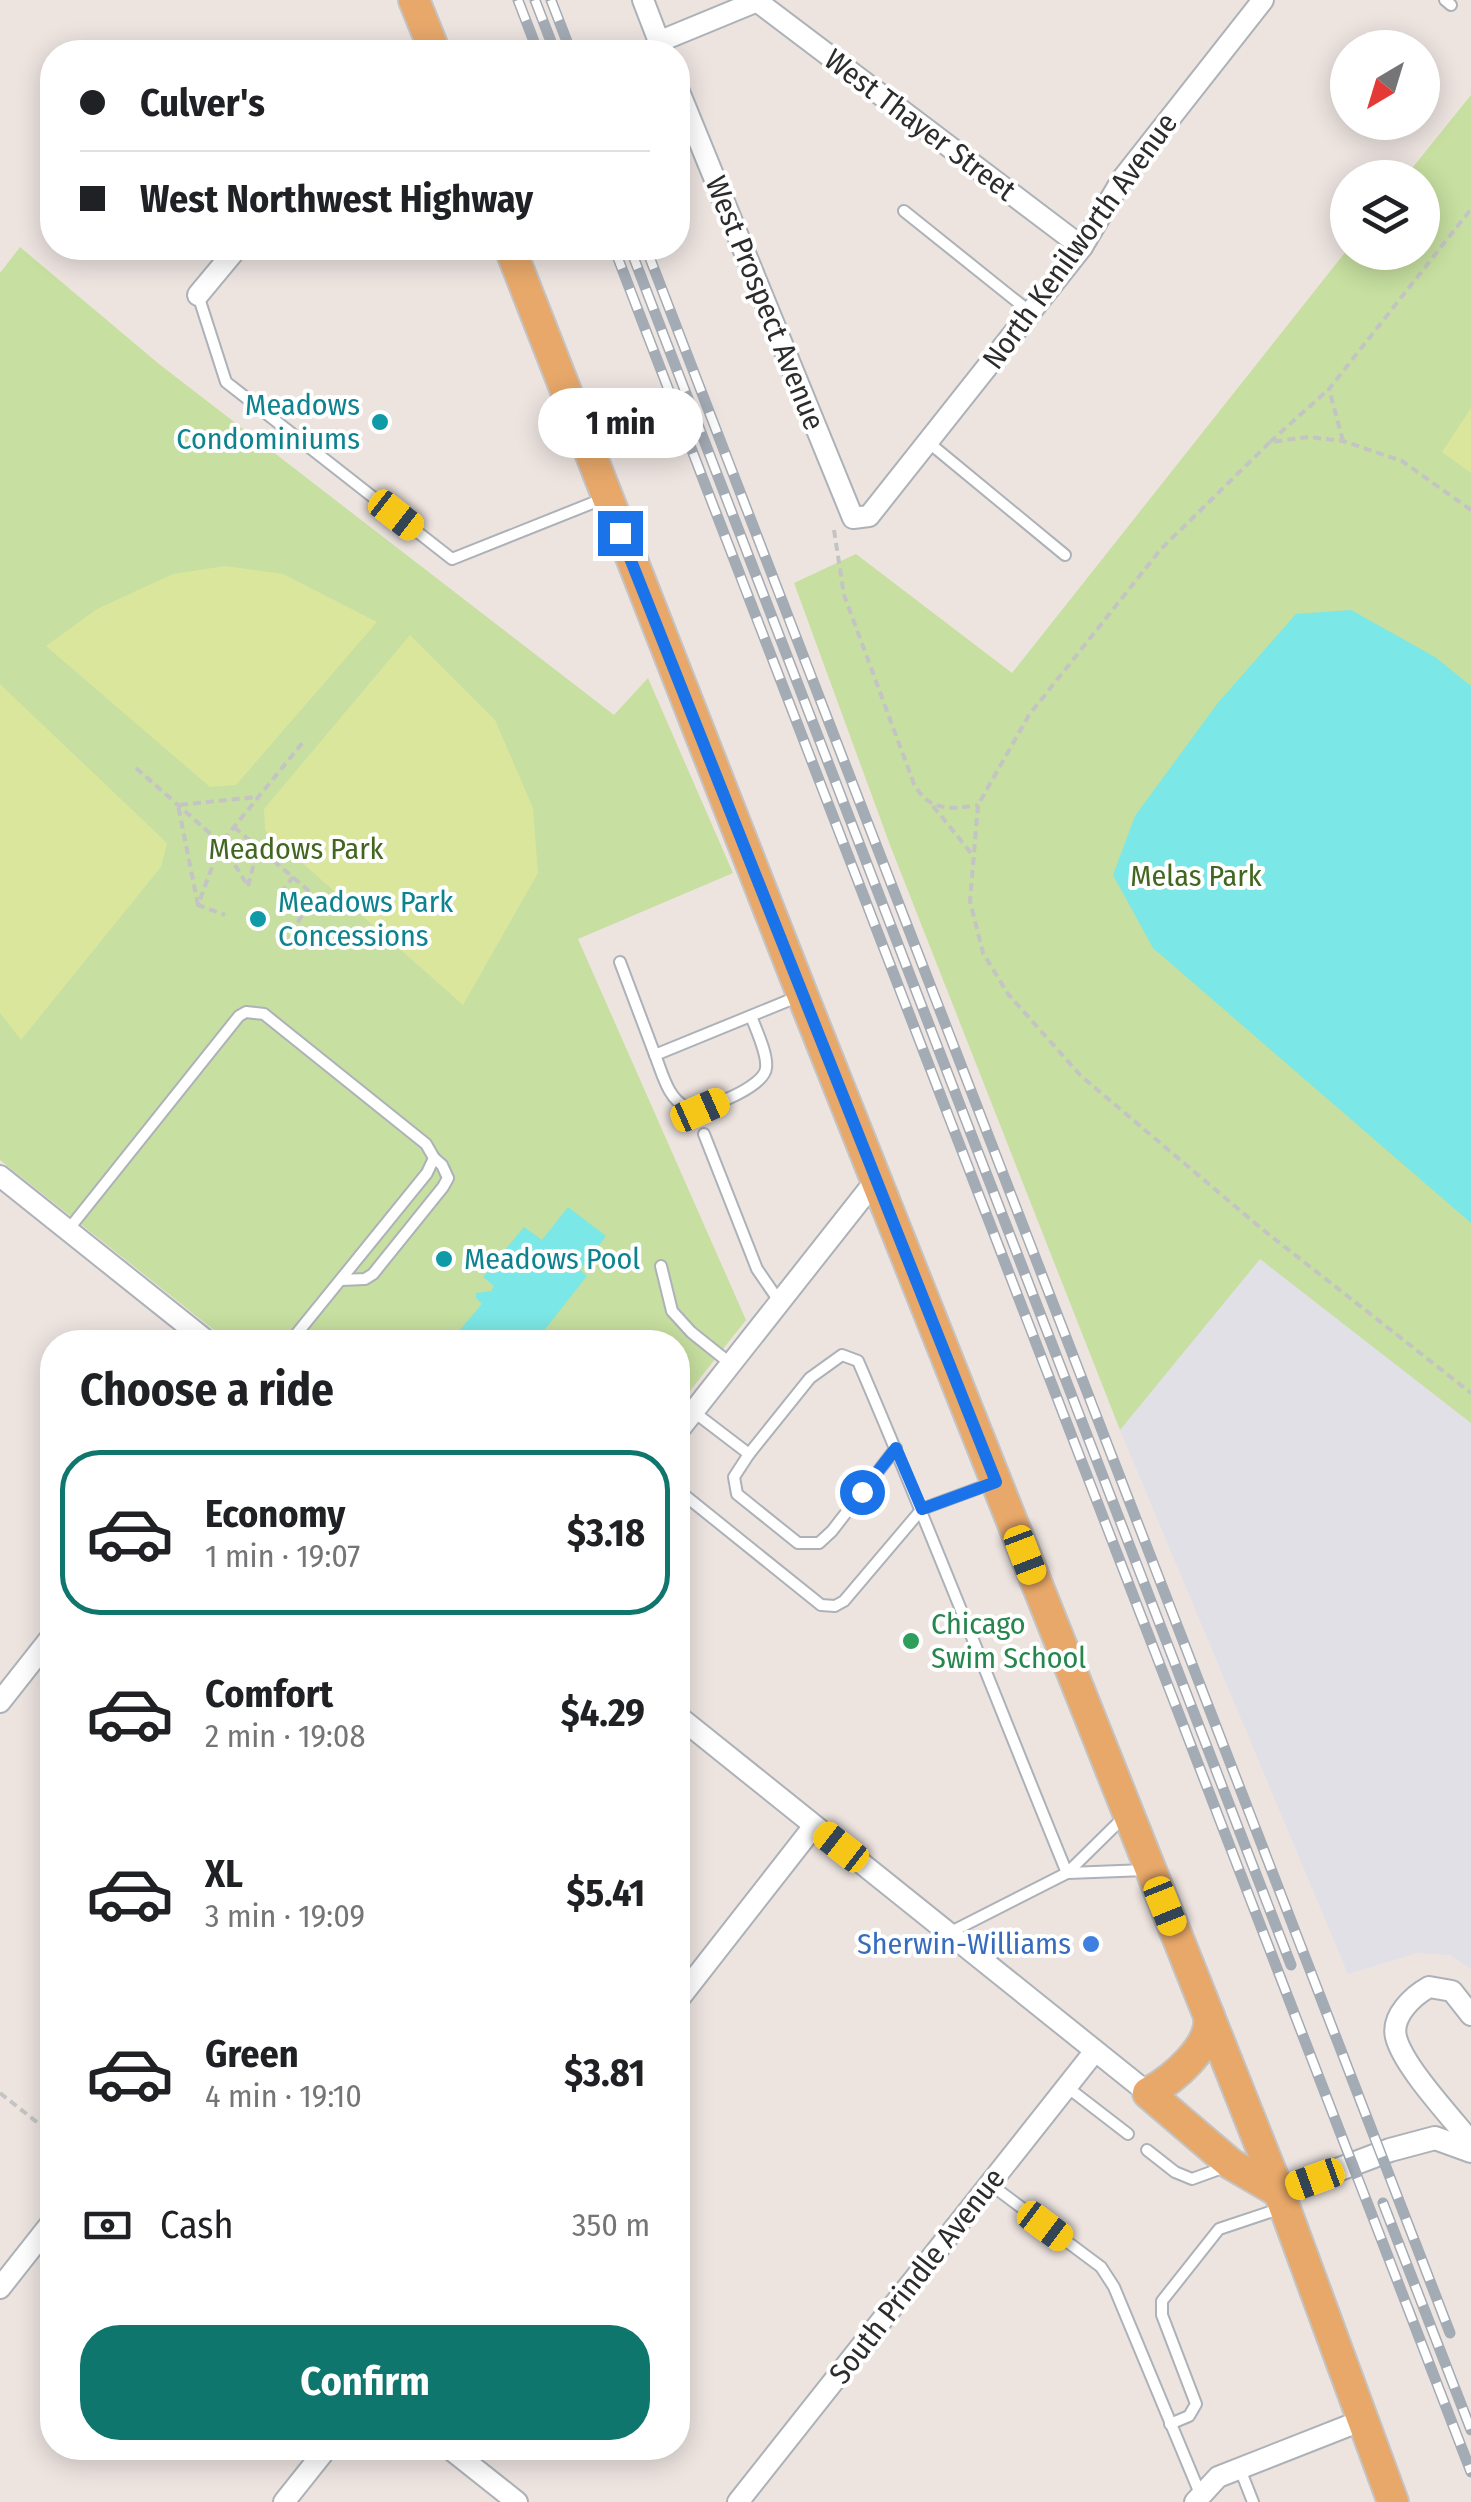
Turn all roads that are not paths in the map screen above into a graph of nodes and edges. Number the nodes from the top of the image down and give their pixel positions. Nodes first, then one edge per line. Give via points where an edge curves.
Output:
1 (414, 0) edge
2 (642, 0) edge
3 (1263, 0) edge
4 (759, 1) edge
5 (430, 40) edge
6 (658, 40) edge
7 (676, 40) edge
8 (690, 118) edge
9 (904, 211) dead end
10 (1082, 247) junction
11 (227, 260) edge
12 (515, 260) edge
13 (198, 295) joint
14 (1030, 313) junction
15 (928, 442) junction
16 (606, 497) junction
17 (853, 518) joint
18 (1065, 555) dead end
19 (620, 962) dead end
20 (802, 994) junction
21 (751, 1016) junction
22 (655, 1055) junction
23 (704, 1134) dead end
24 (434, 1158) junction
25 (0, 1176) edge
26 (876, 1180) junction
27 (68, 1230) junction
28 (662, 1266) dead end
29 (340, 1280) junction
30 (779, 1302) junction
31 (193, 1330) edge
32 (300, 1330) edge
33 (689, 1330) edge
34 (690, 1331) edge
35 (731, 1364) junction
36 (694, 1411) junction
37 (690, 1416) edge
38 (896, 1448) junction
39 (749, 1454) junction
40 (996, 1482) junction
41 (690, 1500) edge
42 (922, 1509) junction
43 (40, 1651) edge
44 (0, 1702) edge
45 (690, 1726) edge
46 (1128, 1814) junction
47 (814, 1826) junction
48 (1150, 1870) junction
49 (1067, 1872) junction
50 (948, 1933) junction
51 (690, 1985) edge
52 (1209, 2016) junction
53 (1471, 2016) edge
54 (1096, 2051) junction
55 (1067, 2086) junction
56 (1148, 2093) junction
57 (1128, 2134) dead end
58 (1471, 2142) edge
59 (1147, 2150) dead end
60 (1471, 2151) edge
61 (1231, 2164) junction
62 (990, 2184) junction
63 (1282, 2200) junction
64 (40, 2237) edge
65 (0, 2288) edge
66 (1363, 2420) junction
67 (1170, 2424) junction
68 (317, 2460) edge
69 (464, 2460) edge
70 (1240, 2468) junction
71 (1200, 2500) edge
72 (284, 2502) edge
73 (517, 2502) edge
74 (738, 2502) edge
75 (1252, 2502) edge
76 (1393, 2502) edge

1 - 5 main road
2 - 6 street
3 - 10 street, North Kenilworth Avenue via 1122,178
4 - 7 street
4 - 10 street, West Thayer Street
8 - 17 street, West Prospect Avenue
9 - 14 lane
10 - 14 street, North Kenilworth Avenue
11 - 13 street
12 - 16 main road
13 - 16 lane via 226,382 452,560
14 - 15 street, North Kenilworth Avenue
15 - 17 street, North Kenilworth Avenue via 869,516
15 - 18 lane
16 - 20 main road
19 - 22 lane
20 - 21 lane
20 - 26 main road
21 - 22 lane
21 - 22 lane via 767,1067 763,1078 700,1110 672,1097
23 - 30 lane via 757,1269
24 - 27 lane via 426,1144 264,1014 246,1012
24 - 29 lane
24 - 29 lane via 448,1178 443,1187 373,1274
25 - 27 street
26 - 30 street
26 - 40 main road
27 - 31 street
28 - 33 lane via 672,1310
29 - 32 lane
30 - 35 street
34 - 35 lane
35 - 36 street
36 - 37 street
36 - 39 lane
38 - 39 lane via 858,1360 842,1355 810,1378
38 - 39 lane via 832,1531 819,1542 798,1543 737,1494 734,1477
38 - 42 lane
40 - 42 lane
40 - 46 main road
41 - 42 lane via 822,1605 835,1606
42 - 49 lane
43 - 44 street
45 - 47 street
46 - 48 main road
46 - 49 lane
47 - 50 street
47 - 51 street
48 - 49 lane
48 - 52 main road
49 - 50 lane
50 - 54 street
52 - 56 main road via 1200,2047
52 - 63 main road
53 - 58 street via 1452,1992 1429,1987 1414,1995 1395,2035 1409,2064
54 - 55 street, South Prindle Avenue
54 - 56 street
55 - 57 lane
55 - 62 street, South Prindle Avenue
56 - 61 main road
59 - 61 lane via 1192,2180
60 - 63 street via 1435,2138 1390,2150
61 - 63 main road
62 - 67 lane via 1101,2267
62 - 74 street, South Prindle Avenue
63 - 66 main road
63 - 67 lane via 1219,2229 1162,2301 1196,2404 1189,2416
64 - 65 street
66 - 70 street
66 - 76 main road
67 - 71 lane
68 - 72 street
69 - 73 street
70 - 71 street via 1218,2477
70 - 75 lane

